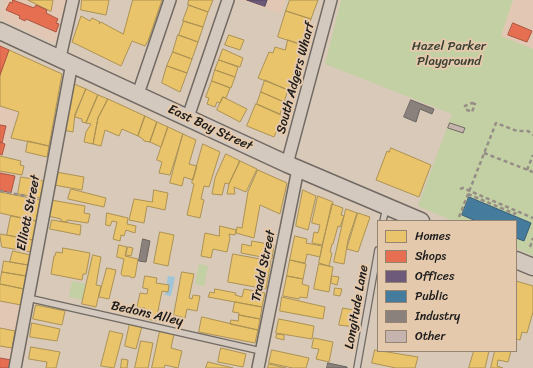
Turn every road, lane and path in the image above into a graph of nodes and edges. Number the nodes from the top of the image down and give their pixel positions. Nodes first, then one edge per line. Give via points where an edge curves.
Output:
1 (73, 0) edge
2 (170, 0) edge
3 (228, 0) edge
4 (331, 0) edge
5 (0, 31) edge
6 (66, 60) junction
7 (138, 94) junction
8 (188, 117) junction
9 (533, 135) edge
10 (484, 153) junction
11 (533, 155) edge
12 (293, 166) junction
13 (527, 170) junction
14 (533, 172) edge
15 (460, 189) dead end
16 (0, 191) edge
17 (468, 192) junction
18 (40, 199) dead end
19 (384, 214) edge
20 (459, 217) dead end
21 (533, 218) edge
22 (416, 220) edge
23 (533, 238) edge
24 (530, 247) dead end
25 (377, 256) edge
26 (517, 260) edge
27 (533, 267) edge
28 (28, 298) junction
29 (261, 351) junction
30 (15, 368) edge
31 (258, 368) edge
32 (357, 368) edge

1 - 6 street, Elliott Street
2 - 7 street
3 - 8 street
4 - 12 street, South Adgers Wharf
5 - 6 street, East Bay Street
6 - 7 street, East Bay Street
6 - 28 street, Elliott Street
7 - 8 street, East Bay Street
8 - 12 street, East Bay Street
9 - 10 path via 528,131 517,131 496,123
10 - 13 path
10 - 17 path
11 - 13 path
12 - 19 street, East Bay Street
12 - 29 street, Tradd Street
13 - 14 path
15 - 17 path
16 - 18 path
17 - 20 path
17 - 21 path via 515,214 516,211
19 - 22 street, East Bay Street
23 - 24 path
25 - 32 lane, Longitude Lane
26 - 27 street
28 - 29 lane, Bedons Alley
28 - 30 street, Elliott Street
29 - 31 street, Tradd Street

